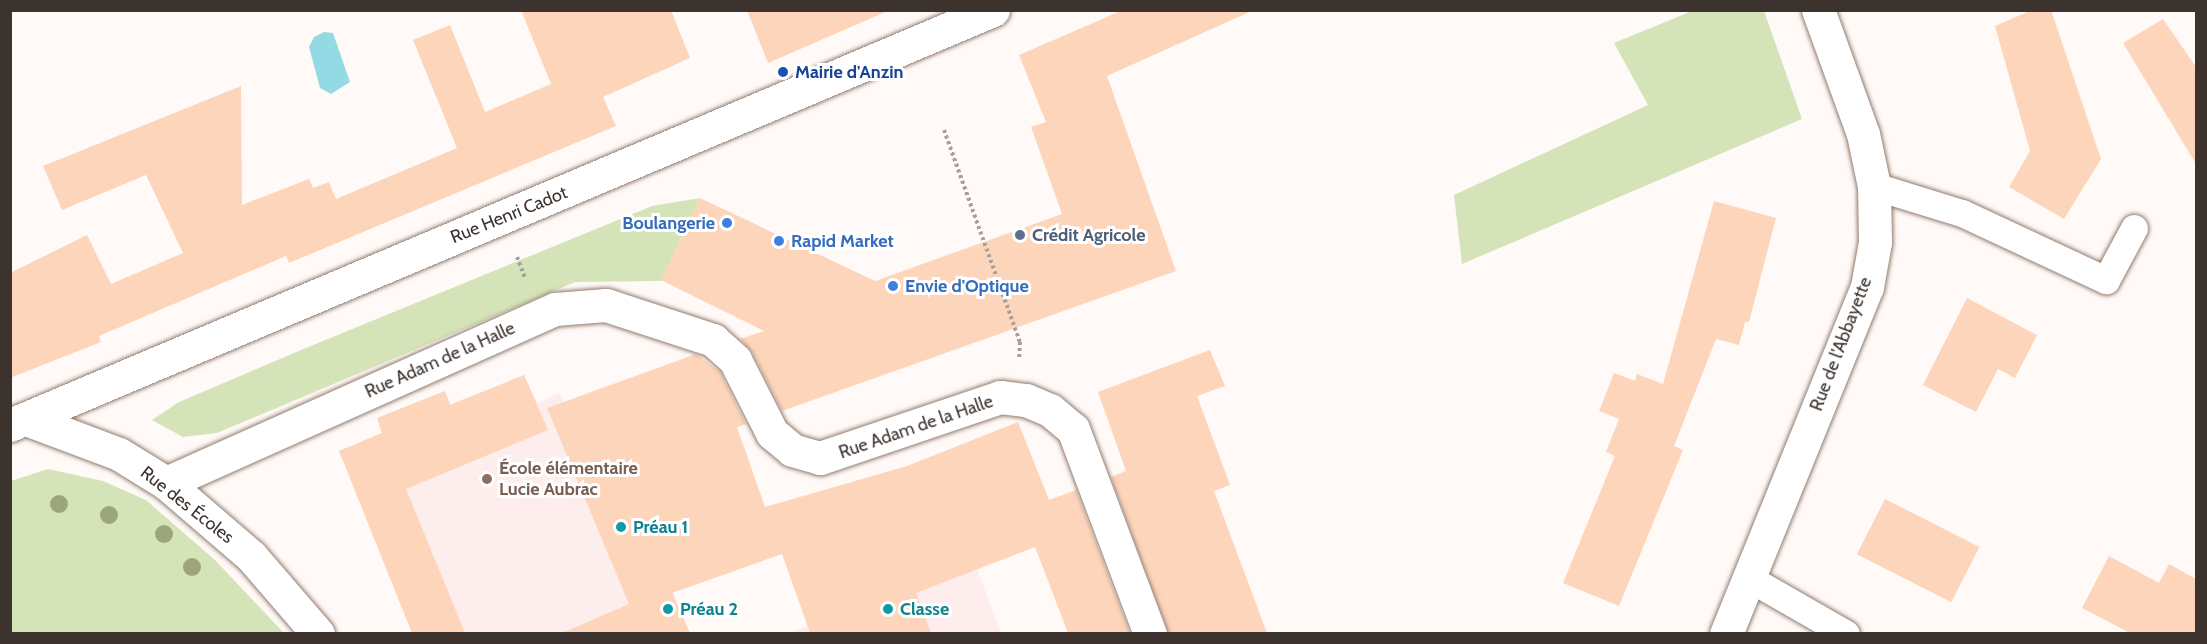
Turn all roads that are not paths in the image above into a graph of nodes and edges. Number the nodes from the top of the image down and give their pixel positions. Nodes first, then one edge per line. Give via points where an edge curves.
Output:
1 (993, 10) edge
2 (1818, 10) edge
3 (1874, 186) junction
4 (2134, 228) dead end
5 (18, 422) edge
6 (166, 483) junction
7 (1747, 578) junction
8 (318, 633) edge
9 (1150, 633) edge
10 (1726, 633) edge
11 (1846, 633) edge

1 - 5 street, Rue Henri Cadot
2 - 3 street, Rue de l'Abbayette via 1863,134
3 - 4 lane via 1962,213 2106,280
3 - 7 street, Rue de l'Abbayette via 1875,242 1867,287
5 - 6 street, Rue des Écoles via 119,454
6 - 8 street, Rue des Écoles via 251,555
6 - 9 street, Rue Adam de la Halle via 555,309 606,305 713,340 735,360 772,433 792,450 819,458 1000,397 1026,400 1050,410 1073,429
7 - 10 street, Rue de l'Abbayette
7 - 11 lane

